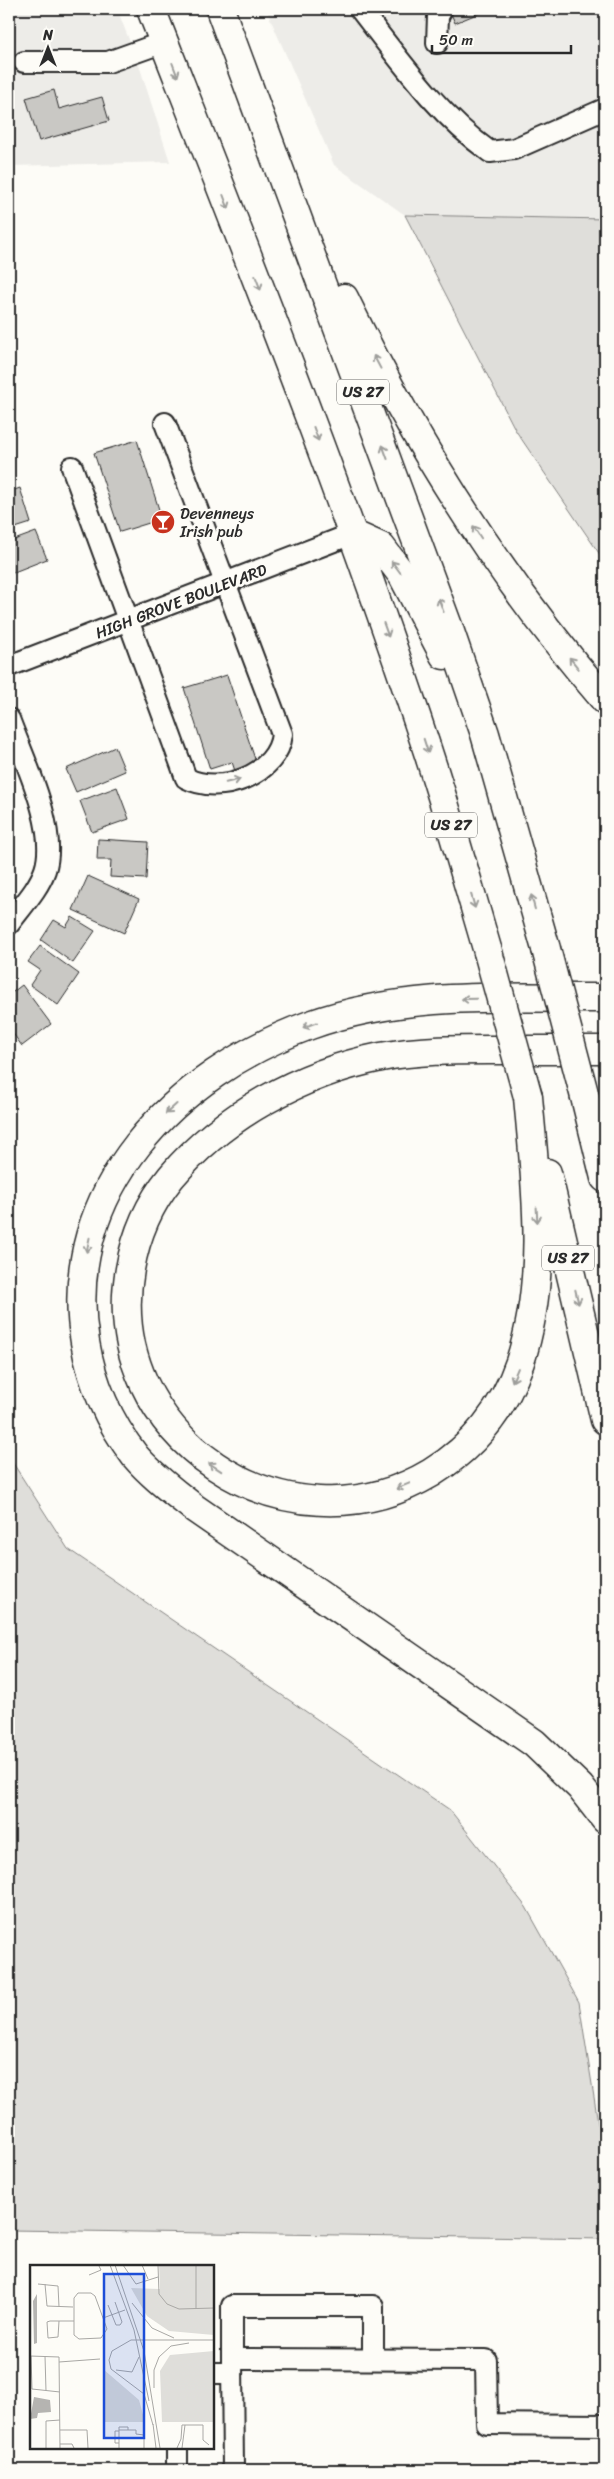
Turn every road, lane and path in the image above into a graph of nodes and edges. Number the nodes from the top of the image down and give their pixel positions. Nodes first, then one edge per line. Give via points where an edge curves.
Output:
1 (151, 9) edge
2 (220, 9) edge
3 (360, 9) edge
4 (442, 9) edge
5 (164, 42) junction
6 (437, 43) dead end
7 (236, 51) junction
8 (24, 62) dead end
9 (605, 109) edge
10 (165, 423) dead end
11 (72, 467) dead end
12 (352, 534) junction
13 (226, 583) junction
14 (130, 620) junction
15 (9, 666) edge
16 (605, 700) edge
17 (9, 719) edge
18 (485, 734) junction
19 (9, 924) edge
20 (605, 998) edge
21 (605, 1050) edge
22 (528, 1097) junction
23 (605, 1178) edge
24 (605, 1420) edge
25 (605, 1819) edge
26 (373, 2359) junction
27 (232, 2366) junction
28 (214, 2372) edge
29 (605, 2425) edge
30 (177, 2449) edge
31 (178, 2470) edge
32 (233, 2470) edge

1 - 5 highway, US 27
2 - 7 highway, US 27
3 - 9 street via 461,130 490,152 514,149
4 - 6 street via 438,16
5 - 8 street via 108,62
5 -> 12 highway, US 27
16 -> 7 highway via 513,584 420,441 337,283
18 -> 7 highway, US 27 via 410,520
10 - 13 street
11 - 14 street
12 - 13 street, HIGH GROVE BOULEVARD
18 -> 12 highway via 403,576 381,548
12 -> 22 highway, US 27, bridge via 428,751
13 - 14 street, HIGH GROVE BOULEVARD
14 -> 13 street via 186,778 198,784 212,784 250,776 266,767 276,755 281,747 282,734
14 - 15 street, HIGH GROVE BOULEVARD
17 - 19 street via 45,818 48,853 38,884
23 -> 18 highway, US 27, bridge via 546,949
20 -> 25 highway via 440,999 382,1006 308,1026 238,1059 167,1112 115,1175 90,1233 81,1300 82,1326 94,1382 118,1432 137,1458 194,1508 534,1743 580,1787
22 -> 21 highway via 538,1229 535,1296 521,1356 507,1393 472,1442 446,1464 421,1479 393,1491 332,1502 300,1500 266,1492 236,1480 190,1447 158,1408 138,1367 128,1322 128,1293 133,1255 148,1211 169,1180 206,1140 285,1090 364,1061 441,1050
22 -> 24 highway, US 27
26 - 27 street
26 - 27 street via 373,2306 232,2306
26 - 29 street via 486,2360 487,2424
27 - 28 street
27 - 32 street
30 - 31 street

